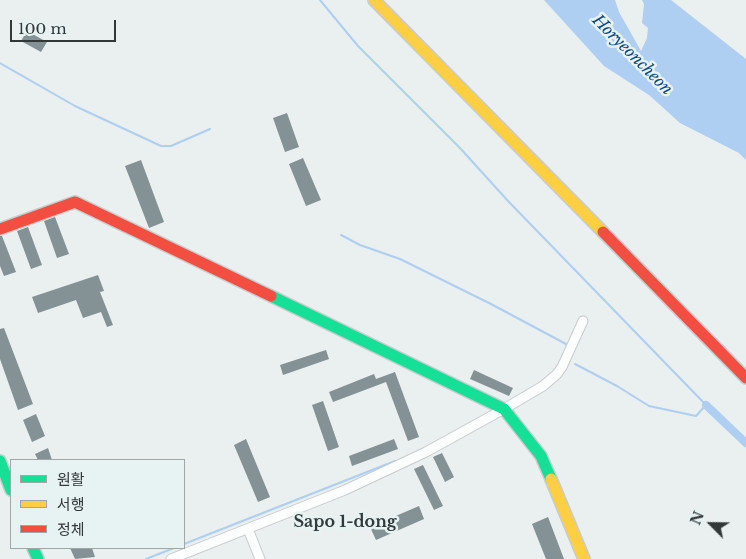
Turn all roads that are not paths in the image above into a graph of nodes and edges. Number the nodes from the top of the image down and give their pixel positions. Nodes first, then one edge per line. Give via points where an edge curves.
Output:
1 (374, 0) edge
2 (0, 229) edge
3 (583, 321) dead end
4 (746, 378) edge
5 (504, 409) junction
6 (0, 461) edge
7 (10, 487) edge
8 (248, 529) junction
9 (172, 559) edge
10 (260, 559) edge
11 (584, 559) edge

1 - 4 street
2 - 5 street via 75,202
3 - 5 street via 557,374
5 - 8 street via 390,468
5 - 11 street via 541,456
6 - 7 street
8 - 9 street
8 - 10 street

